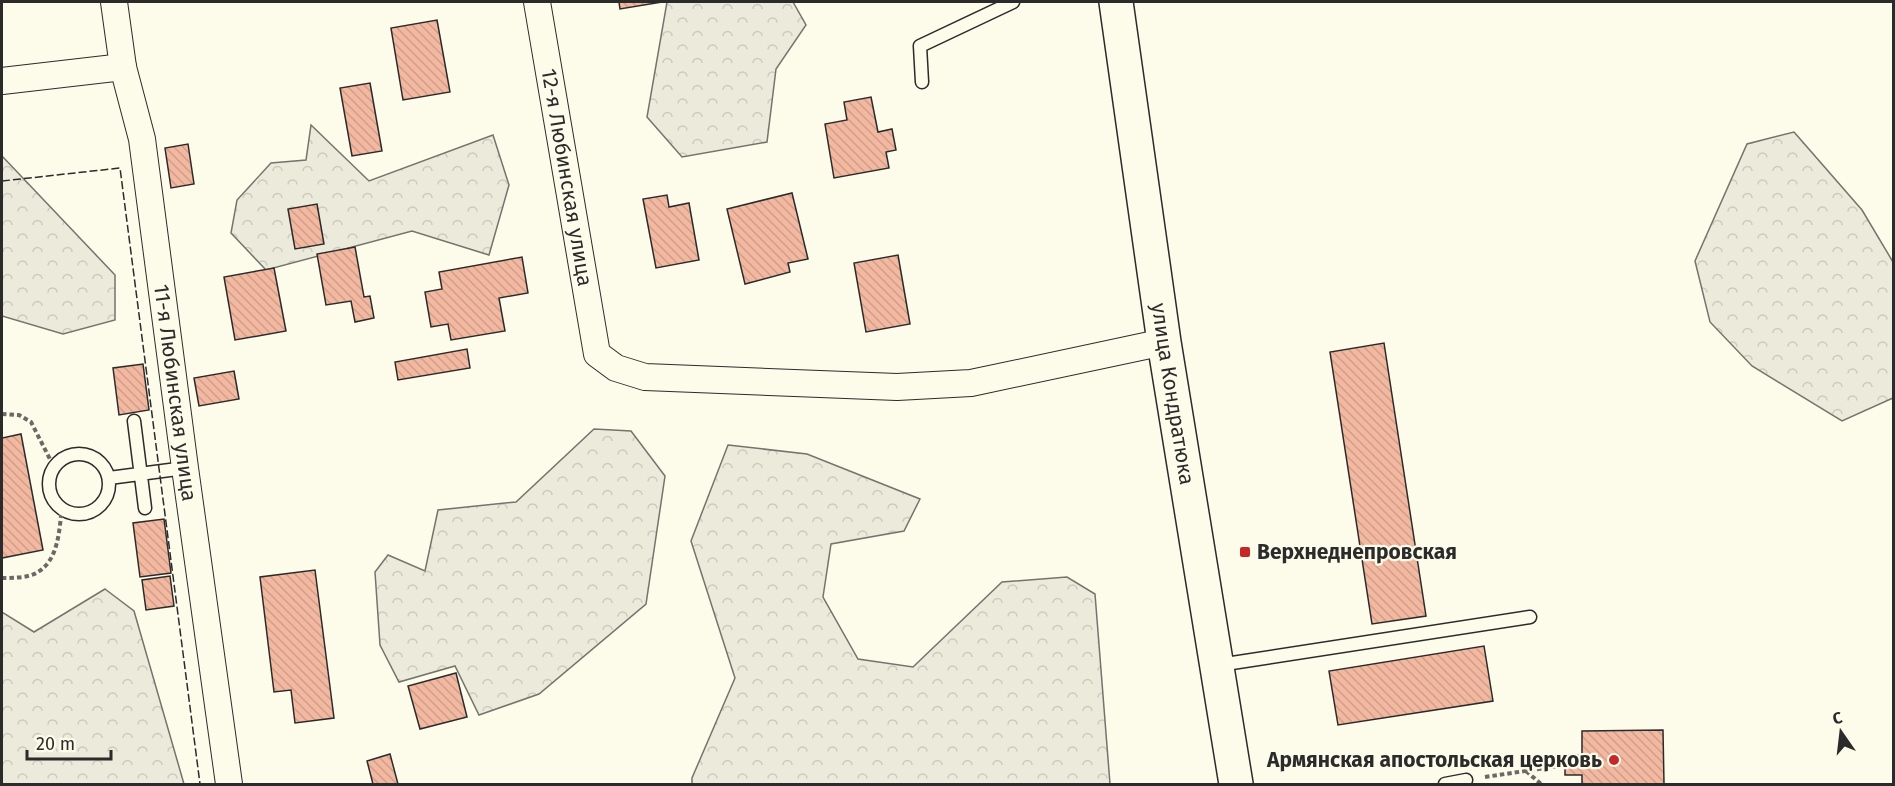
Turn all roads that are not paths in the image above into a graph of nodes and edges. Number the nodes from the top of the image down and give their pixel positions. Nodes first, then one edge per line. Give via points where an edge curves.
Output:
1 (114, 2) edge
2 (537, 2) edge
3 (1013, 2) edge
4 (1116, 2) edge
5 (123, 67) junction
6 (2, 81) edge
7 (922, 82) dead end
8 (1164, 342) junction
9 (134, 421) dead end
10 (185, 468) junction
11 (141, 474) junction
12 (109, 478) junction
13 (145, 508) dead end
14 (1530, 617) dead end
15 (1218, 666) junction
16 (1467, 780) road end
17 (229, 784) edge
18 (1236, 784) edge
19 (1445, 784) edge

1 - 5 street, 11-я Любинская улица
2 - 8 street, 12-я Любинская улица via 597,354 616,368 645,376 897,387 971,383
3 - 7 lane via 920,46
4 - 8 main road, улица Кондратюка
5 - 6 street
5 - 10 street, 11-я Любинская улица via 142,140
8 - 15 main road, улица Кондратюка
9 - 11 lane
10 - 11 lane
10 - 17 street, 11-я Любинская улица
11 - 12 lane
11 - 13 lane
12 - 12 lane via 96,459 74,454 54,467 50,489 62,508 85,513 104,500
14 - 15 lane
15 - 18 main road, улица Кондратюка
16 - 19 lane

